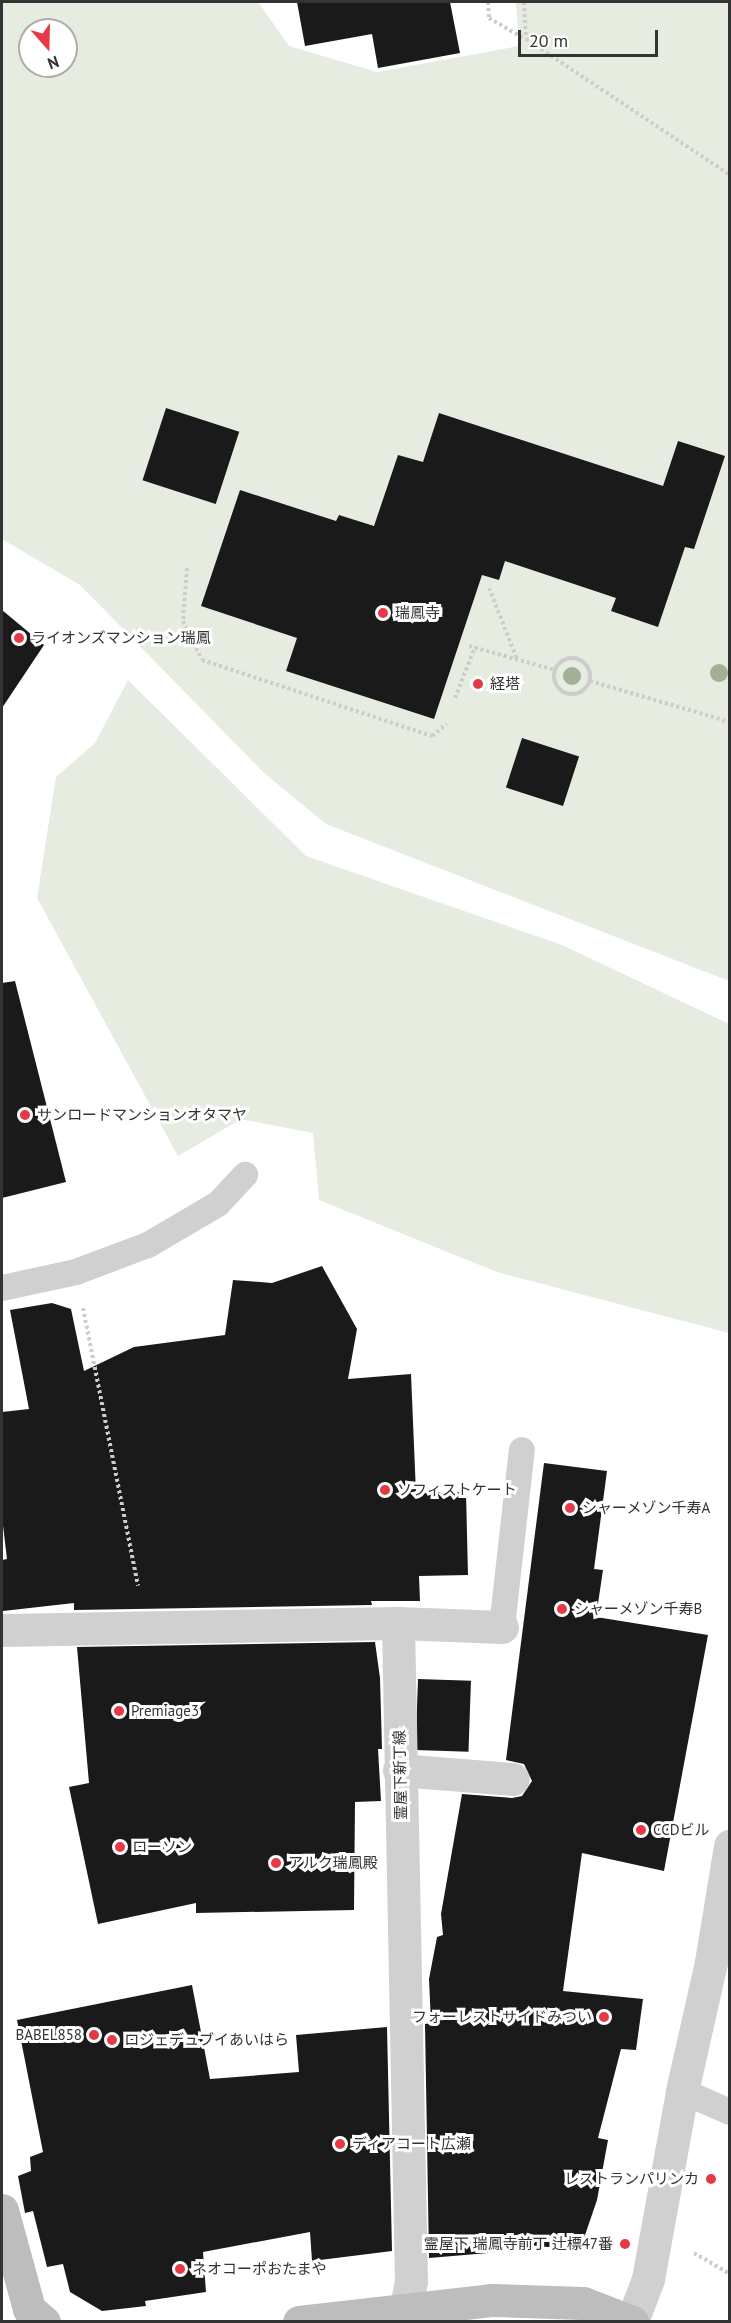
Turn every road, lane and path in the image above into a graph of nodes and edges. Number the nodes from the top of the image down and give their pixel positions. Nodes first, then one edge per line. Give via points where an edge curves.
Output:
1 (488, 2) edge
2 (524, 2) edge
3 (526, 39) junction
4 (729, 175) edge
5 (187, 568) dead end
6 (489, 588) dead end
7 (469, 646) dead end
8 (475, 647) junction
9 (517, 660) junction
10 (555, 670) junction
11 (590, 681) junction
12 (455, 698) dead end
13 (729, 722) edge
14 (447, 724) dead end
15 (244, 1175) dead end
16 (75, 1272) junction
17 (2, 1288) edge
18 (522, 1449) dead end
19 (398, 1623) junction
20 (146, 1625) junction
21 (502, 1627) joint
22 (2, 1630) edge
23 (399, 1770) junction
24 (513, 1779) dead end
25 (729, 1845) edge
26 (720, 1965) edge
27 (682, 2091) junction
28 (729, 2112) edge
29 (2, 2210) edge
30 (690, 2250) dead end
31 (729, 2274) edge
32 (403, 2316) edge
33 (632, 2321) edge
34 (44, 2322) edge
35 (299, 2322) edge

1 - 3 path via 489,18
2 - 3 path
3 - 4 path
5 - 14 path via 183,621 202,660 432,735
6 - 9 path
7 - 8 path
8 - 9 path
8 - 12 path
9 - 10 path
10 - 11 path via 564,659 577,658 589,667
10 - 11 path via 556,685 567,693 581,692
11 - 13 path
15 - 16 lane via 218,1204 148,1245
16 - 17 lane
16 - 20 path
18 - 21 lane
19 - 20 street
19 - 21 street
19 - 23 street, 霊屋下新丁線
20 - 22 street
23 - 24 street
23 - 32 street, 霊屋下新丁線 via 411,2281
25 - 26 street
26 - 27 street
27 - 28 lane
27 - 33 street via 648,2279
29 - 34 street via 29,2309
30 - 31 path
32 - 33 street via 493,2301 583,2303
32 - 35 street

